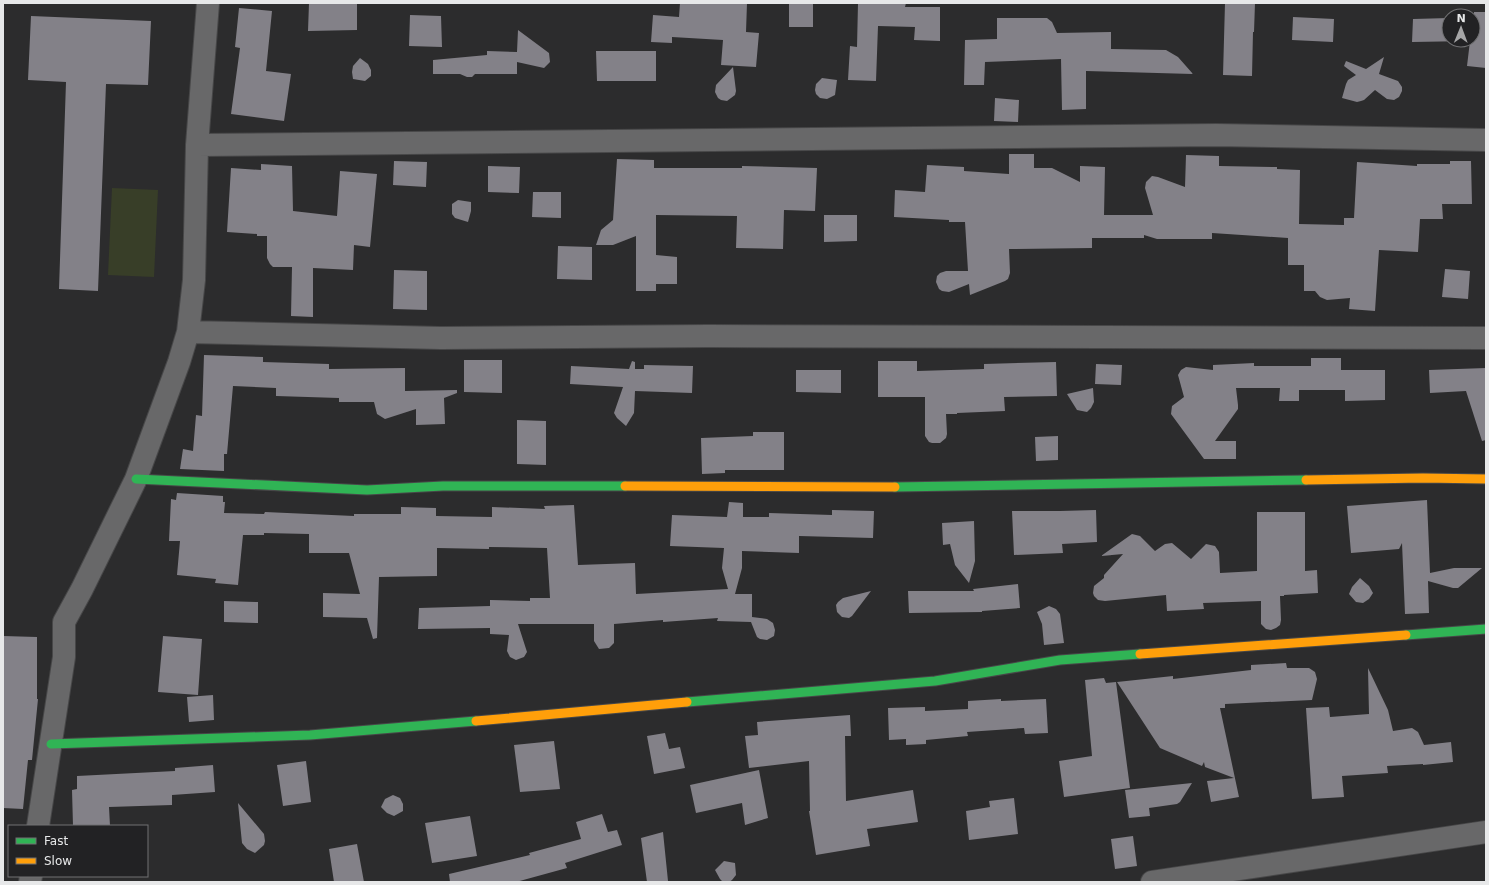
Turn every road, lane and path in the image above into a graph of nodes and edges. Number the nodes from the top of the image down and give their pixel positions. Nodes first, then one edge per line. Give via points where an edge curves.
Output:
1 (208, 3) edge
2 (1486, 140) edge
3 (196, 145) junction
4 (188, 332) junction
5 (1486, 338) edge
6 (136, 479) junction
7 (1486, 479) edge
8 (1486, 629) edge
9 (51, 744) junction
10 (38, 825) edge
11 (1486, 832) edge
12 (1152, 882) edge

1 - 3 street
2 - 3 street via 1216,135
3 - 4 street via 194,280
4 - 5 street via 441,338
4 - 6 street
6 - 7 street via 367,490 443,486 893,487
6 - 9 street via 64,622 64,657
8 - 9 street via 1060,660 935,681 318,734
9 - 10 street
11 - 12 street

